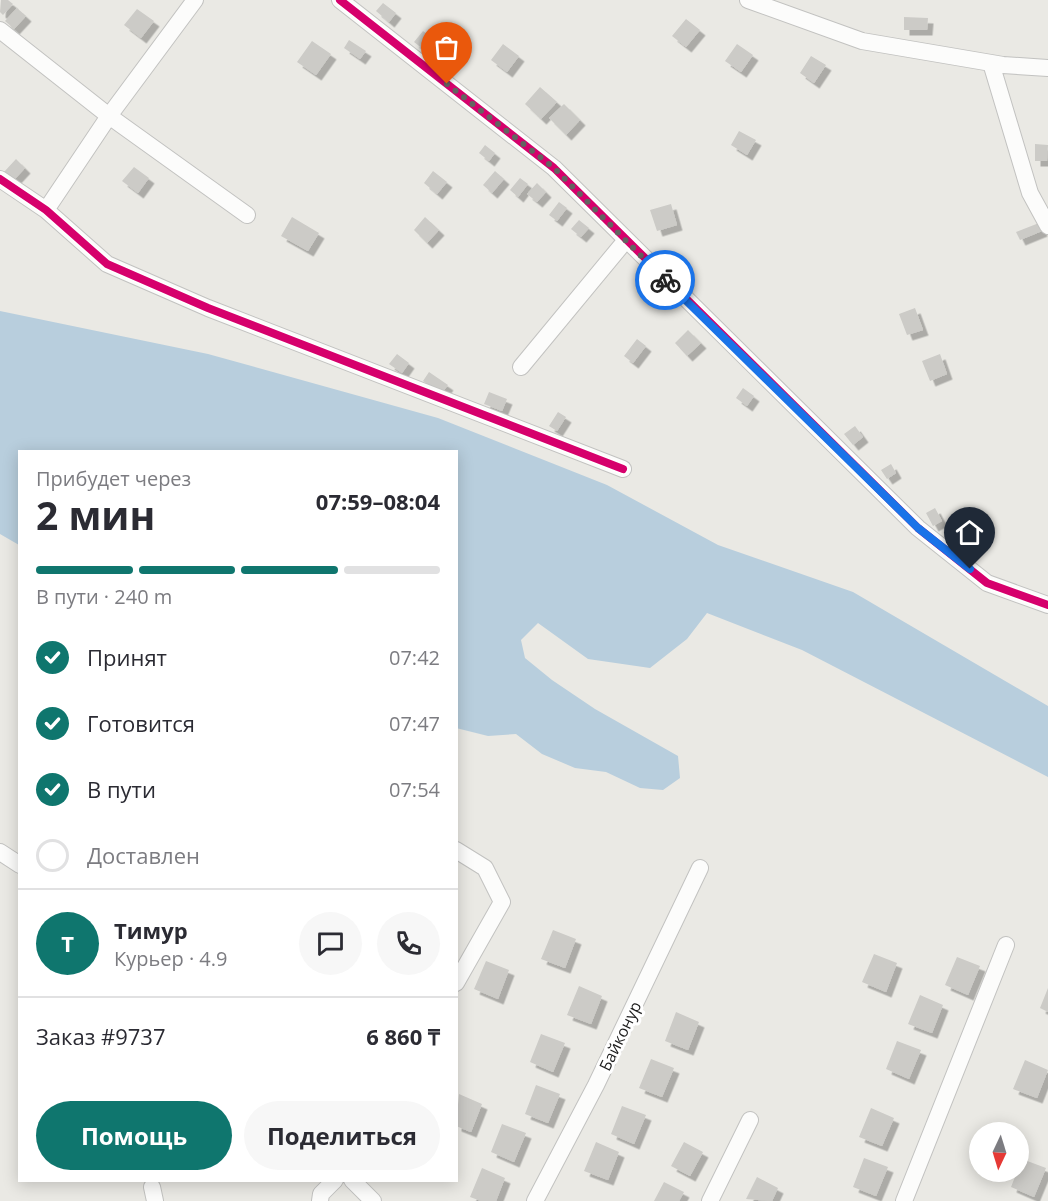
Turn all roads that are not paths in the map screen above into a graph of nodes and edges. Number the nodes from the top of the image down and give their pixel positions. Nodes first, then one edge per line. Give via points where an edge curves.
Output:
1 (195, 0) edge
2 (340, 0) edge
3 (748, 0) edge
4 (0, 30) edge
5 (991, 63) junction
6 (1048, 68) edge
7 (110, 116) junction
8 (0, 179) edge
9 (46, 210) junction
10 (247, 215) dead end
11 (1048, 226) edge
12 (626, 240) junction
13 (521, 367) dead end
14 (623, 469) dead end
15 (1048, 605) edge
16 (458, 851) edge
17 (0, 852) edge
18 (18, 864) edge
19 (700, 868) dead end
20 (1006, 945) dead end
21 (458, 979) edge
22 (750, 1120) dead end
23 (333, 1182) edge
24 (354, 1182) edge
25 (320, 1201) edge
26 (373, 1201) edge
27 (535, 1201) edge
28 (710, 1201) edge
29 (904, 1201) edge

1 - 7 street
2 - 12 street via 554,168
3 - 5 street via 862,41
4 - 7 street
5 - 6 street
5 - 11 street via 1030,193
7 - 9 street
7 - 10 street
8 - 9 street
9 - 14 street via 107,264 208,308
12 - 13 street
12 - 15 street via 918,528 987,583
16 - 21 street via 485,868 502,902
17 - 18 street
19 - 27 street, Байконур via 596,1085
20 - 29 street
22 - 28 street
23 - 25 street via 321,1194
24 - 26 street

